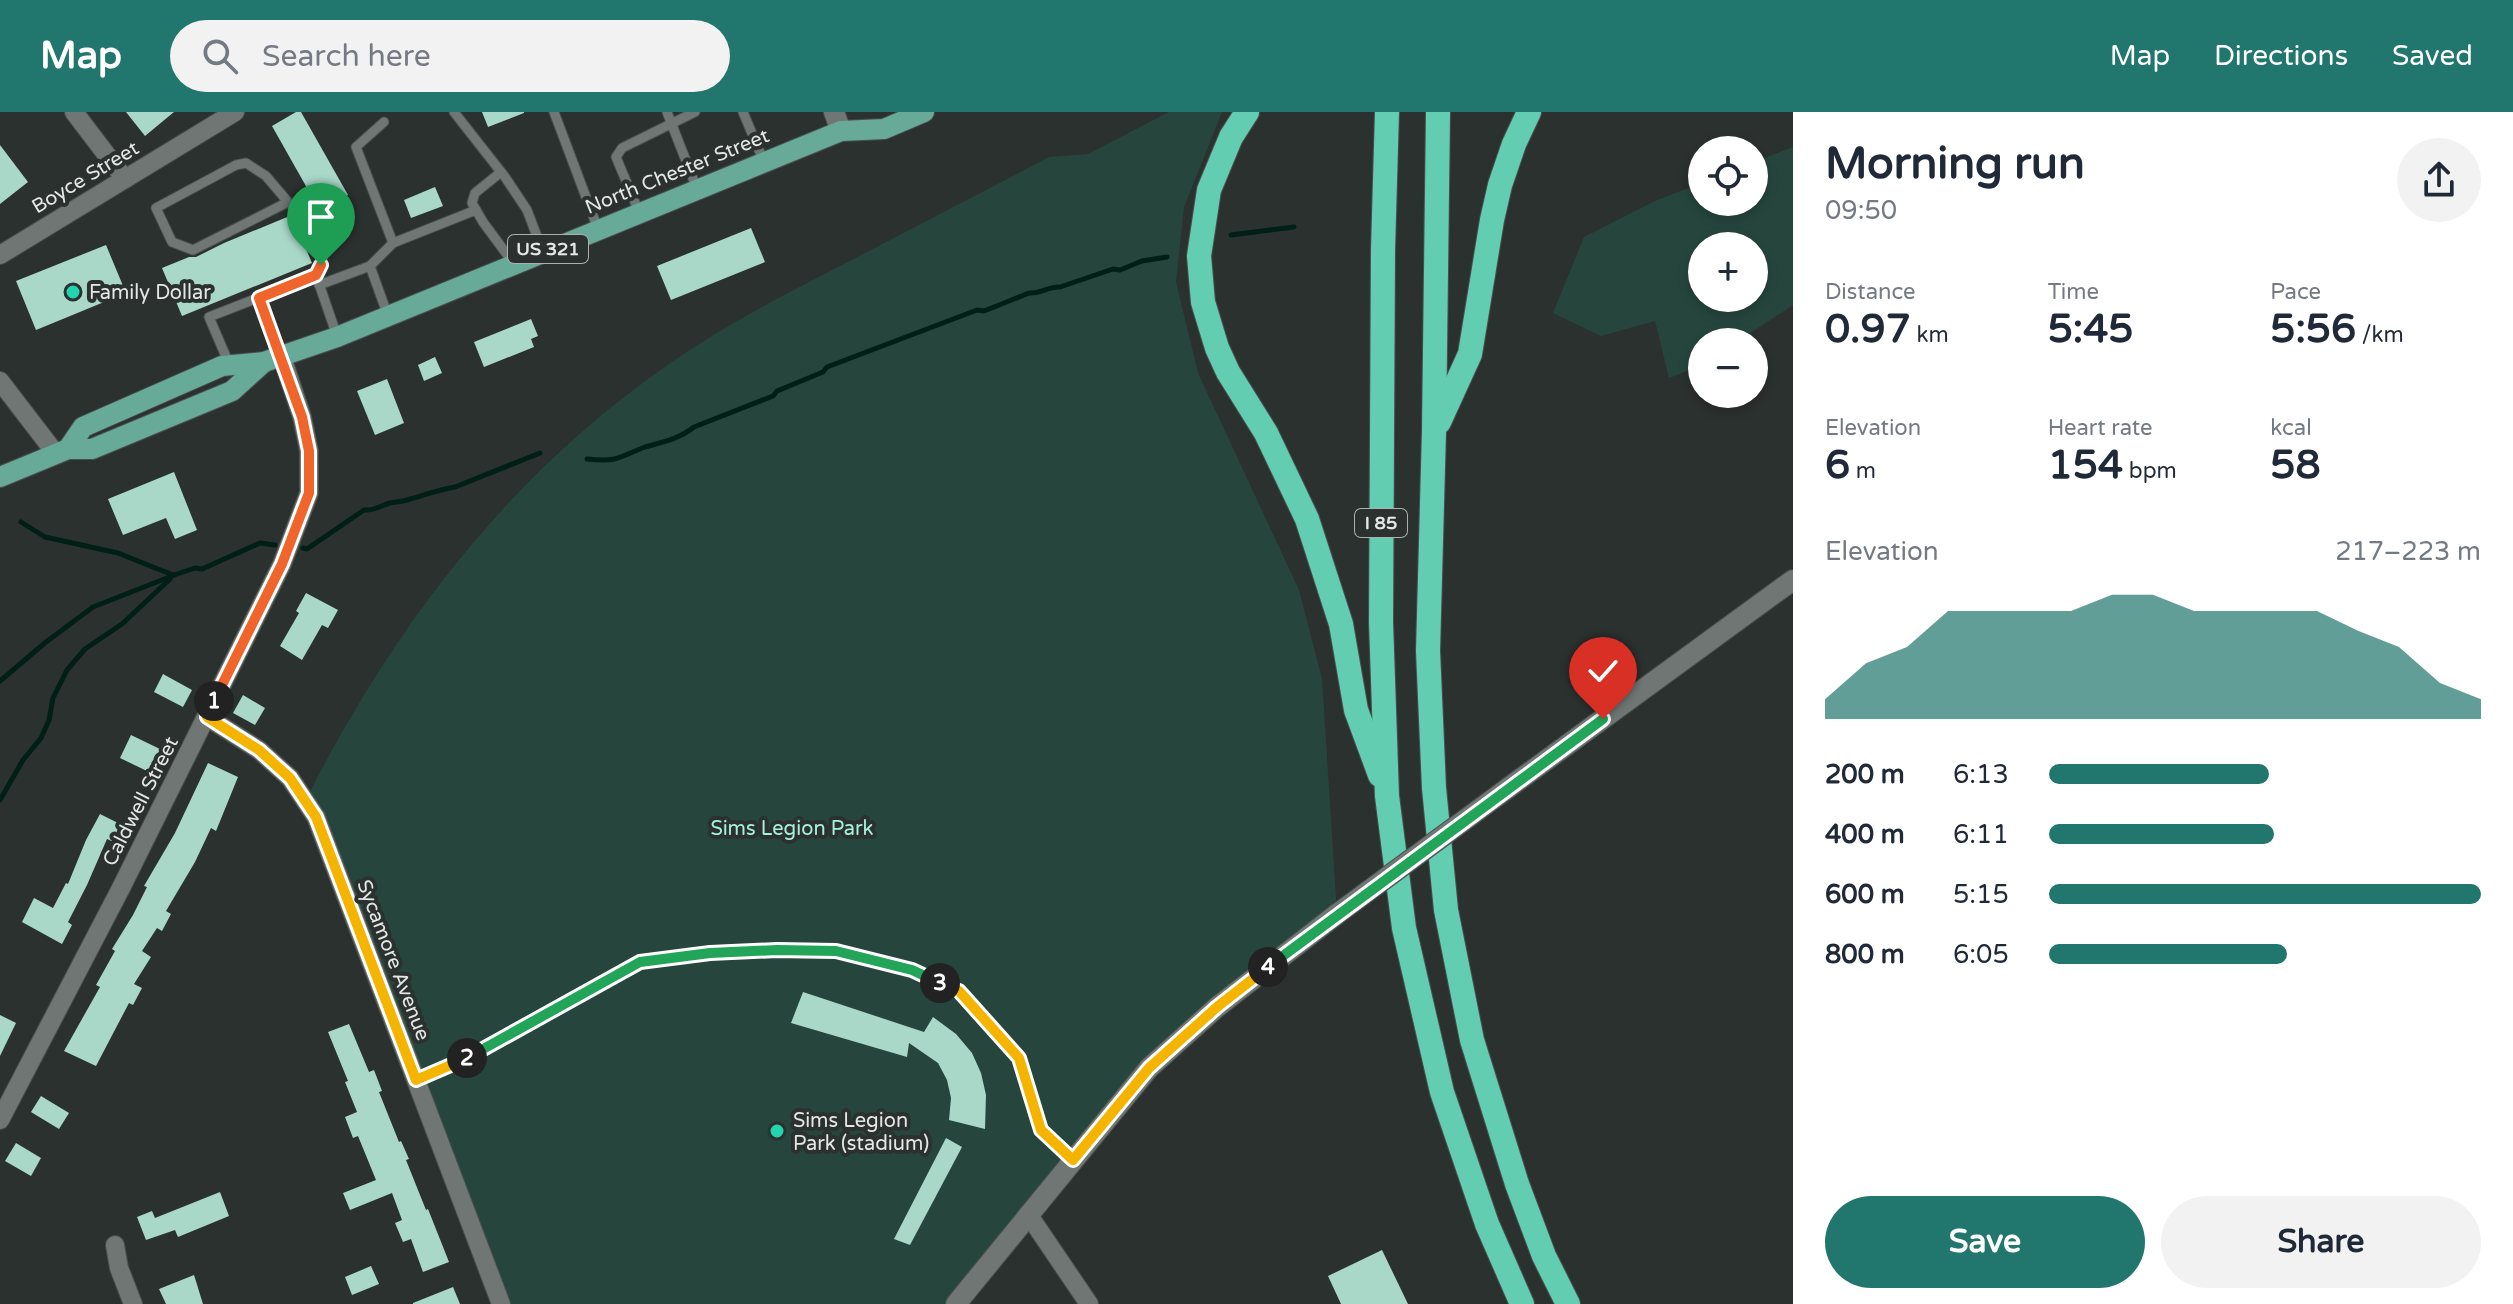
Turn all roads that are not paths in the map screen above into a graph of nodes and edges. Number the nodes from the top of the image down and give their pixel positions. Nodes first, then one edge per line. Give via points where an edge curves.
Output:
1 (74, 112) edge
2 (235, 112) edge
3 (454, 112) edge
4 (554, 112) edge
5 (695, 112) edge
6 (743, 112) edge
7 (859, 112) edge
8 (924, 112) edge
9 (1247, 112) edge
10 (1387, 112) edge
11 (1438, 112) edge
12 (1529, 112) edge
13 (669, 117) edge
14 (837, 121) edge
15 (384, 122) dead end
16 (764, 162) junction
17 (501, 172) junction
18 (125, 179) junction
19 (697, 189) junction
20 (288, 202) junction
21 (476, 210) junction
22 (639, 212) junction
23 (598, 229) junction
24 (393, 243) junction
25 (543, 252) junction
26 (0, 255) edge
27 (514, 264) junction
28 (370, 266) junction
29 (318, 280) junction
30 (259, 298) junction
31 (388, 316) junction
32 (337, 337) junction
33 (273, 360) junction
34 (230, 366) junction
35 (0, 381) edge
36 (1434, 431) junction
37 (62, 451) junction
38 (0, 477) edge
39 (1793, 580) edge
40 (207, 717) junction
41 (1387, 796) junction
42 (416, 1080) junction
43 (2, 1111) edge
44 (1073, 1160) junction
45 (1028, 1214) junction
46 (115, 1245) dead end
47 (133, 1304) edge
48 (501, 1304) edge
49 (956, 1304) edge
50 (1089, 1304) edge
51 (1522, 1304) edge
52 (1568, 1304) edge

1 - 18 street
2 - 18 street, Boyce Street
3 - 17 lane
4 - 23 lane
5 - 13 lane
6 - 16 lane
7 - 14 main road, North Chester Street / US 321
8 - 14 main road, North Chester Street / US 321 via 884,129
9 - 41 highway via 1209,190 1199,256 1203,302 1217,348 1277,453 1307,519 1341,624 1356,710
10 - 41 highway, I 85 via 1381,622
11 - 36 highway, I 85
12 - 36 highway via 1496,203 1470,354
13 - 19 lane
13 - 22 lane via 616,157
14 - 16 main road, North Chester Street / US 321
15 - 24 lane via 356,147
16 - 19 main road, North Chester Street / US 321
17 - 21 lane via 472,197
17 - 25 lane via 527,210
18 - 26 street, Boyce Street
19 - 22 main road, North Chester Street / US 321
20 - 20 lane via 266,176 246,163 156,208 172,242 193,250
20 - 29 lane via 309,218 323,253
21 - 24 lane
21 - 27 lane
22 - 23 main road, North Chester Street / US 321
23 - 25 main road, North Chester Street / US 321
24 - 28 lane
25 - 27 main road, North Chester Street / US 321
27 - 31 main road, North Chester Street / US 321
28 - 29 lane
28 - 31 lane
29 - 30 lane
29 - 32 lane
30 - 33 lane
30 - 34 lane via 209,317
31 - 32 main road, North Chester Street / US 321
32 - 33 main road, North Chester Street / US 321
33 - 34 main road, North Chester Street / US 321
33 - 37 main road, North Chester Street / US 321 via 232,391 92,449
33 - 40 street, Caldwell Street via 302,417 309,493 282,564
34 - 37 main road, North Chester Street / US 321 via 83,427
35 - 37 street
36 - 52 highway, I 85 via 1428,651 1446,910 1476,1055 1517,1184
37 - 38 main road, North Chester Street / US 321
39 - 44 main road, bridge via 1217,1007 1149,1068
40 - 42 street, Sycamore Avenue via 259,750 290,778 316,817
40 - 43 street, Caldwell Street
41 - 51 highway, I 85 via 1404,928 1442,1092 1487,1224
42 - 44 lane via 478,1053 640,962 710,953 836,951 912,970 959,991 1019,1058 1041,1130
42 - 48 street, Sycamore Avenue
44 - 45 main road
45 - 49 main road
45 - 50 street
46 - 47 street

